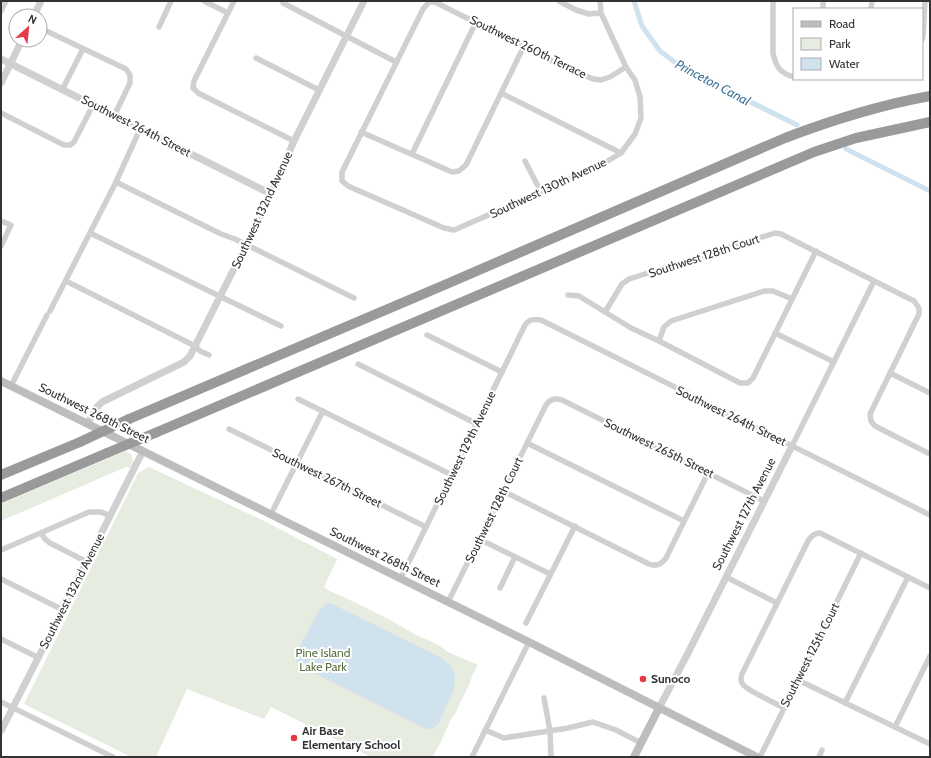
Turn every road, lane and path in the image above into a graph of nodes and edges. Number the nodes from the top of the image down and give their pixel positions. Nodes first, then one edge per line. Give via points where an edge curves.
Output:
1 (6, 1) edge
2 (172, 1) edge
3 (204, 1) edge
4 (234, 1) edge
5 (364, 1) edge
6 (559, 1) edge
7 (600, 1) edge
8 (773, 1) edge
9 (925, 1) edge
10 (429, 2) edge
11 (283, 3) dead end
12 (1, 11) edge
13 (228, 13) junction
14 (601, 13) junction
15 (476, 22) junction
16 (159, 27) dead end
17 (48, 32) edge
18 (347, 37) junction
19 (923, 37) edge
20 (524, 46) junction
21 (18, 48) edge
22 (83, 49) junction
23 (256, 58) dead end
24 (1, 59) edge
25 (396, 62) junction
26 (11, 64) junction
27 (626, 67) junction
28 (793, 77) edge
29 (1, 83) edge
30 (62, 90) junction
31 (319, 90) junction
32 (501, 94) junction
33 (930, 96) edge
34 (93, 105) junction
35 (1, 114) edge
36 (114, 116) junction
37 (930, 122) edge
38 (140, 129) junction
39 (362, 132) junction
40 (294, 141) junction
41 (620, 152) junction
42 (412, 154) junction
43 (525, 161) dead end
44 (116, 182) junction
45 (541, 192) junction
46 (271, 194) junction
47 (1, 221) edge
48 (90, 234) junction
49 (246, 244) junction
50 (1, 246) edge
51 (816, 251) junction
52 (66, 281) junction
53 (874, 281) junction
54 (568, 295) dead end
55 (220, 296) junction
56 (354, 298) dead end
57 (792, 299) junction
58 (605, 312) junction
59 (532, 320) joint
60 (281, 326) dead end
61 (775, 333) junction
62 (427, 334) dead end
63 (658, 341) junction
64 (195, 346) junction
65 (209, 355) dead end
66 (834, 362) junction
67 (358, 364) dead end
68 (502, 372) junction
69 (890, 373) junction
70 (1, 381) edge
71 (11, 386) junction
72 (930, 393) edge
73 (298, 399) dead end
74 (552, 400) joint
75 (323, 411) junction
76 (88, 423) junction
77 (477, 424) junction
78 (229, 429) dead end
79 (527, 443) junction
80 (792, 446) junction
81 (143, 451) junction
82 (930, 454) edge
83 (297, 463) junction
84 (708, 473) junction
85 (1, 475) edge
86 (452, 475) junction
87 (503, 491) junction
88 (1, 498) edge
89 (764, 501) junction
90 (271, 514) junction
91 (930, 515) edge
92 (110, 516) junction
93 (684, 521) junction
94 (575, 526) junction
95 (426, 527) junction
96 (41, 533) junction
97 (479, 539) junction
98 (1, 550) edge
99 (861, 553) junction
100 (515, 557) junction
101 (86, 562) junction
102 (550, 574) junction
103 (726, 577) junction
104 (908, 577) junction
105 (400, 578) junction
106 (1, 579) edge
107 (500, 588) dead end
108 (930, 588) edge
109 (448, 602) junction
110 (777, 603) junction
111 (63, 610) junction
112 (526, 623) dead end
113 (1, 639) edge
114 (529, 642) junction
115 (930, 656) edge
116 (38, 658) junction
117 (798, 680) junction
118 (544, 698) dead end
119 (1, 702) edge
120 (845, 703) junction
121 (13, 707) junction
122 (659, 708) junction
123 (784, 708) junction
124 (896, 727) junction
125 (485, 730) junction
126 (1, 731) edge
127 (550, 731) junction
128 (641, 743) junction
129 (930, 744) edge
130 (822, 750) dead end
131 (113, 757) edge
132 (472, 757) edge
133 (552, 757) edge
134 (634, 757) edge
135 (757, 757) edge
136 (760, 757) edge
137 (819, 757) edge

1 - 12 street
2 - 16 street
3 - 13 street
4 - 13 street
5 - 18 street, Southwest 132nd Avenue
6 - 14 street via 589,14
7 - 14 street, Southwest 130th Avenue
8 - 28 street via 773,53 776,63 783,72
9 - 19 street
10 - 15 street, Southwest 260th Terrace via 435,2
10 - 25 street
11 - 18 street
13 - 40 street via 194,81 193,88 198,93
14 - 27 street, Southwest 130th Avenue
15 - 20 street, Southwest 260th Terrace
15 - 42 street
17 - 22 street
18 - 25 street
18 - 31 street, Southwest 132nd Avenue
20 - 27 street, Southwest 260th Terrace via 593,79 610,77
20 - 32 street
21 - 26 street
22 - 30 street
22 - 36 street via 126,69 130,75 130,83
23 - 31 street
24 - 26 street, Southwest 264th Street
25 - 39 street
26 - 29 street
26 - 30 street, Southwest 264th Street
27 - 41 street, Southwest 130th Avenue via 635,80 640,97 641,118 635,134
30 - 34 street, Southwest 264th Street
31 - 40 street, Southwest 132nd Avenue
32 - 41 street
32 - 42 street via 466,165 459,171 452,172
33 - 85 highway, bridge via 886,105 785,138
34 - 35 street via 74,142 64,145
34 - 36 street, Southwest 264th Street
36 - 38 street, Southwest 264th Street
37 - 88 highway, bridge via 856,138 814,152
38 - 44 street
38 - 46 street, Southwest 264th Street
39 - 42 street
39 - 45 street, Southwest 130th Avenue via 342,172 342,181 348,186 444,228 454,230
40 - 46 street, Southwest 132nd Avenue
41 - 45 street, Southwest 130th Avenue via 606,162
43 - 45 street
44 - 48 street
44 - 49 street
46 - 49 street, Southwest 132nd Avenue
47 - 50 street via 11,225
48 - 52 street
48 - 55 street
49 - 55 street, Southwest 132nd Avenue
49 - 56 street
51 - 53 street, Southwest 128th Court
51 - 57 street
51 - 58 street, Southwest 128th Court via 775,233 629,279 622,284
52 - 64 street
52 - 71 street
53 - 66 street, Southwest 127th Avenue
53 - 69 street, Southwest 128th Court via 914,301 919,308 919,314
54 - 58 street via 579,296
55 - 60 street
55 - 64 street, Southwest 132nd Avenue
57 - 61 street
57 - 63 street via 773,291 764,291 671,321 664,327
58 - 63 street
59 - 68 street, Southwest 129th Avenue via 527,323
59 - 80 street, Southwest 264th Street via 541,320
61 - 63 street via 753,378 748,383 740,383
61 - 66 street
62 - 68 street
64 - 65 street
64 - 76 street, Southwest 132nd Avenue via 184,362 102,402
66 - 80 street, Southwest 127th Avenue
67 - 77 street
68 - 77 street, Southwest 129th Avenue
69 - 72 street
69 - 82 street via 870,414 870,421
70 - 71 main road, Southwest 268th Street
71 - 76 main road, Southwest 268th Street
73 - 75 street
74 - 79 street, Southwest 128th Court via 546,405
74 - 84 street, Southwest 265th Street via 562,400
75 - 83 street
75 - 86 street
76 - 81 main road, Southwest 268th Street
77 - 86 street, Southwest 129th Avenue
78 - 83 street, Southwest 267th Street
79 - 87 street, Southwest 128th Court
79 - 93 street
80 - 89 street, Southwest 127th Avenue
80 - 91 street, Southwest 264th Street
81 - 90 main road, Southwest 268th Street
81 - 92 street, Southwest 132nd Avenue
83 - 90 street
83 - 95 street, Southwest 267th Street
84 - 89 street, Southwest 265th Street
84 - 93 street
86 - 95 street, Southwest 129th Avenue
87 - 94 street
87 - 97 street, Southwest 128th Court
89 - 103 street, Southwest 127th Avenue
90 - 105 main road, Southwest 268th Street
92 - 96 street via 89,512
92 - 101 street, Southwest 132nd Avenue
93 - 94 street via 666,558 658,565 649,564
94 - 102 street
95 - 105 street, Southwest 129th Avenue
96 - 98 street
96 - 101 street via 50,543
97 - 100 street
97 - 109 street, Southwest 128th Court
99 - 104 street
99 - 110 street via 816,533 810,537
99 - 117 street, Southwest 125th Court
100 - 102 street
100 - 107 street
101 - 111 street, Southwest 132nd Avenue
102 - 112 street
103 - 110 street
103 - 122 street, Southwest 127th Avenue
104 - 108 street
104 - 120 street
105 - 109 main road, Southwest 268th Street
106 - 111 street
109 - 114 main road, Southwest 268th Street
110 - 123 street via 740,679 747,688
111 - 116 street, Southwest 132nd Avenue
113 - 116 street
114 - 122 main road, Southwest 268th Street
114 - 125 street
115 - 124 street
116 - 121 street, Southwest 132nd Avenue
117 - 120 street
117 - 123 street, Southwest 125th Court
118 - 127 street
119 - 121 street
120 - 124 street
121 - 126 street, Southwest 132nd Avenue
121 - 131 street
122 - 128 main road, Southwest 127th Avenue
122 - 135 main road, Southwest 268th Street
123 - 136 street, Southwest 125th Court
124 - 129 street
125 - 127 street via 504,738
125 - 132 street
127 - 128 street via 593,722
127 - 133 street
128 - 134 main road, Southwest 127th Avenue
130 - 137 street

